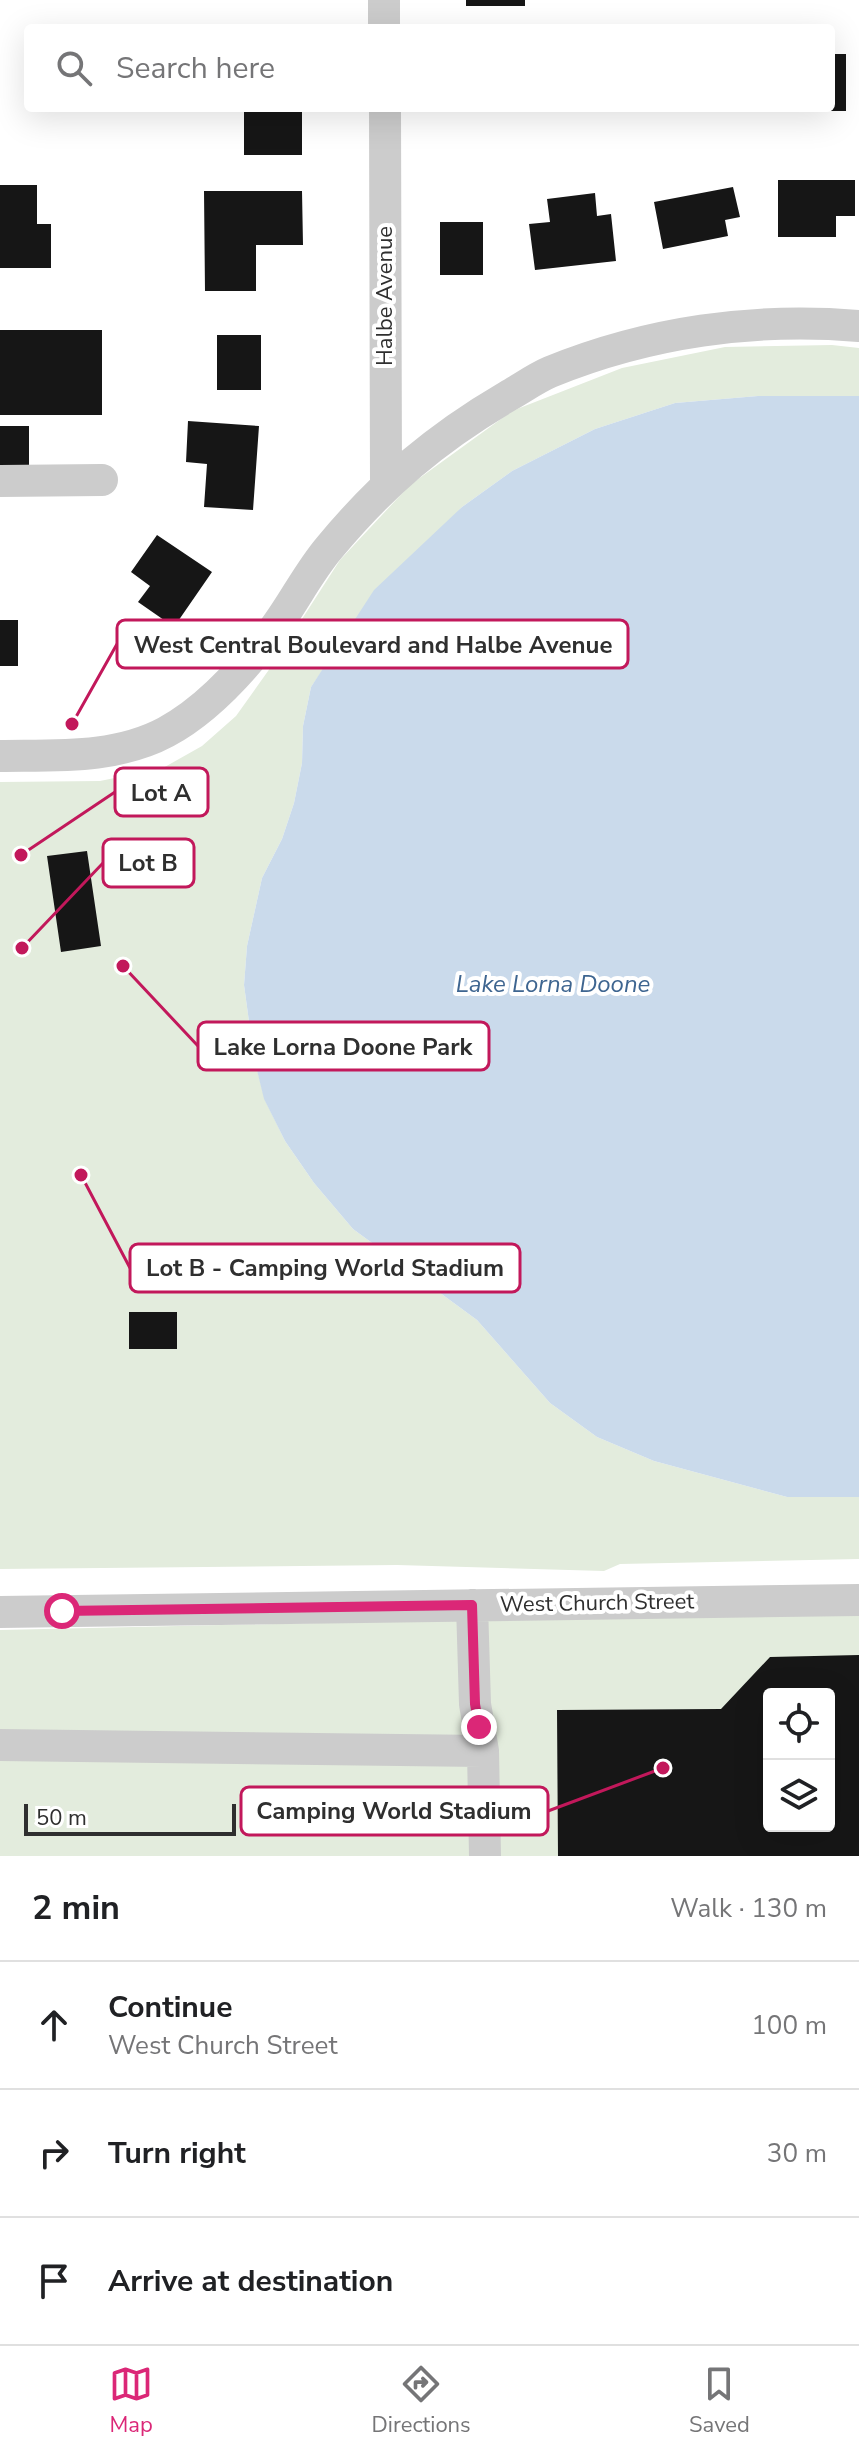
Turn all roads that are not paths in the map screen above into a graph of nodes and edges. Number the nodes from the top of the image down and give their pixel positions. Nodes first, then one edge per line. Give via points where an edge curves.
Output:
1 (384, 0) edge
2 (384, 24) edge
3 (385, 112) edge
4 (859, 326) edge
5 (102, 480) dead end
6 (0, 481) edge
7 (386, 483) junction
8 (0, 756) edge
9 (859, 1600) edge
10 (472, 1605) junction
11 (0, 1612) edge
12 (0, 1745) edge
13 (483, 1751) junction
14 (485, 1856) edge

1 - 2 street
3 - 7 street, Halbe Avenue
4 - 7 street via 742,325 648,339 548,373 466,420
5 - 6 street
7 - 8 street via 327,550 271,634 212,700 168,731 135,746 84,754
9 - 10 street, West Church Street
10 - 11 street, West Church Street
10 - 13 street via 475,1704
12 - 13 street
13 - 14 street

